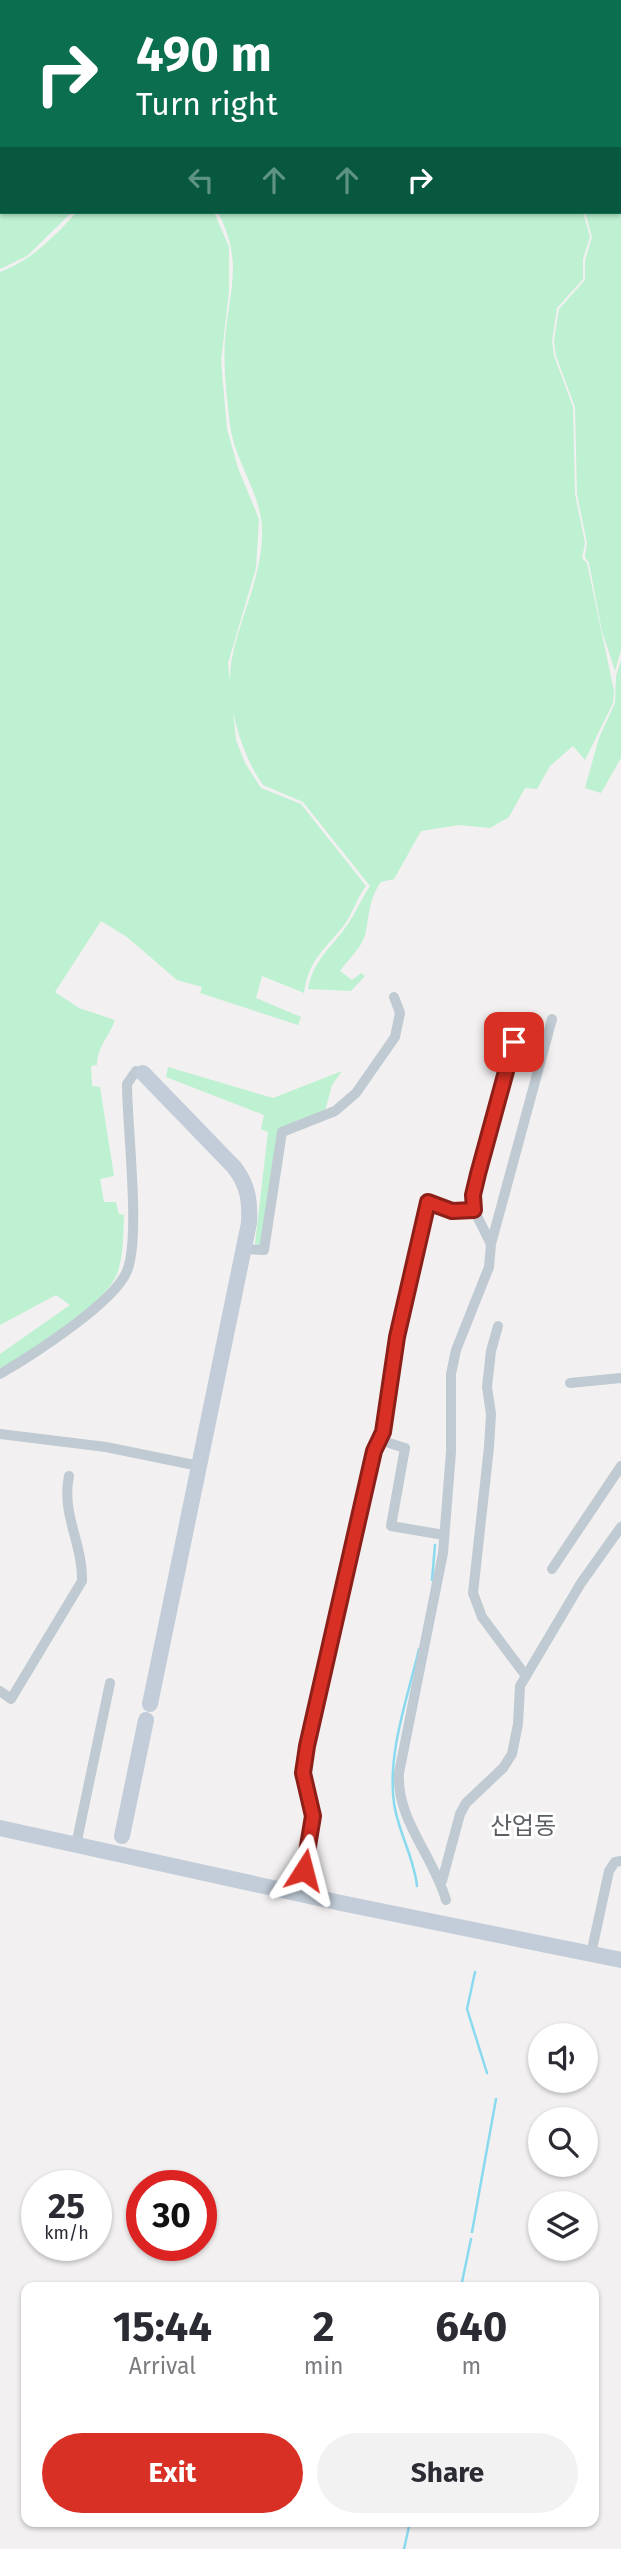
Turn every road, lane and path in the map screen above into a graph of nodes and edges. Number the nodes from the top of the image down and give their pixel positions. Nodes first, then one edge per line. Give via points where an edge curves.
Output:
1 (394, 997) dead end
2 (552, 1019) dead end
3 (514, 1042) dead end
4 (143, 1073) joint
5 (474, 1210) junction
6 (491, 1244) junction
7 (244, 1249) junction
8 (498, 1326) dead end
9 (0, 1374) edge
10 (621, 1378) edge
11 (570, 1383) dead end
12 (383, 1432) junction
13 (0, 1434) edge
14 (199, 1466) junction
15 (621, 1466) edge
16 (69, 1476) dead end
17 (621, 1527) edge
18 (444, 1535) junction
19 (552, 1569) dead end
20 (526, 1676) junction
21 (110, 1683) dead end
22 (0, 1691) edge
23 (0, 1828) edge
24 (122, 1836) dead end
25 (76, 1845) junction
26 (621, 1861) edge
27 (442, 1884) junction
28 (300, 1894) junction
29 (446, 1900) dead end
30 (591, 1954) junction
31 (621, 1960) edge

1 - 7 street via 400,1013 395,1037 356,1093 335,1111 282,1132 264,1250
2 - 6 street
3 - 5 street via 473,1195
4 - 7 street via 245,1180 250,1215
4 - 9 street via 136,1071 127,1084 131,1258 127,1271 119,1285 88,1312
5 - 6 street
5 - 12 street via 452,1211 428,1202 397,1337
6 - 18 street via 489,1267 451,1374
7 - 14 street
8 - 20 street via 487,1387 489,1447 473,1593 482,1617
10 - 11 street
12 - 18 street via 386,1443 405,1448 391,1526
12 - 28 street via 374,1451 307,1746 303,1773 313,1816
13 - 14 street via 106,1447
14 - 24 street
15 - 19 street
16 - 22 street via 65,1495 82,1581 11,1699
17 - 20 street via 581,1583
18 - 27 street via 398,1791 403,1813
20 - 27 street via 518,1693 512,1754 460,1814
21 - 25 street
23 - 25 street
25 - 28 street
26 - 30 street via 609,1871
27 - 29 street
28 - 30 street
30 - 31 street

